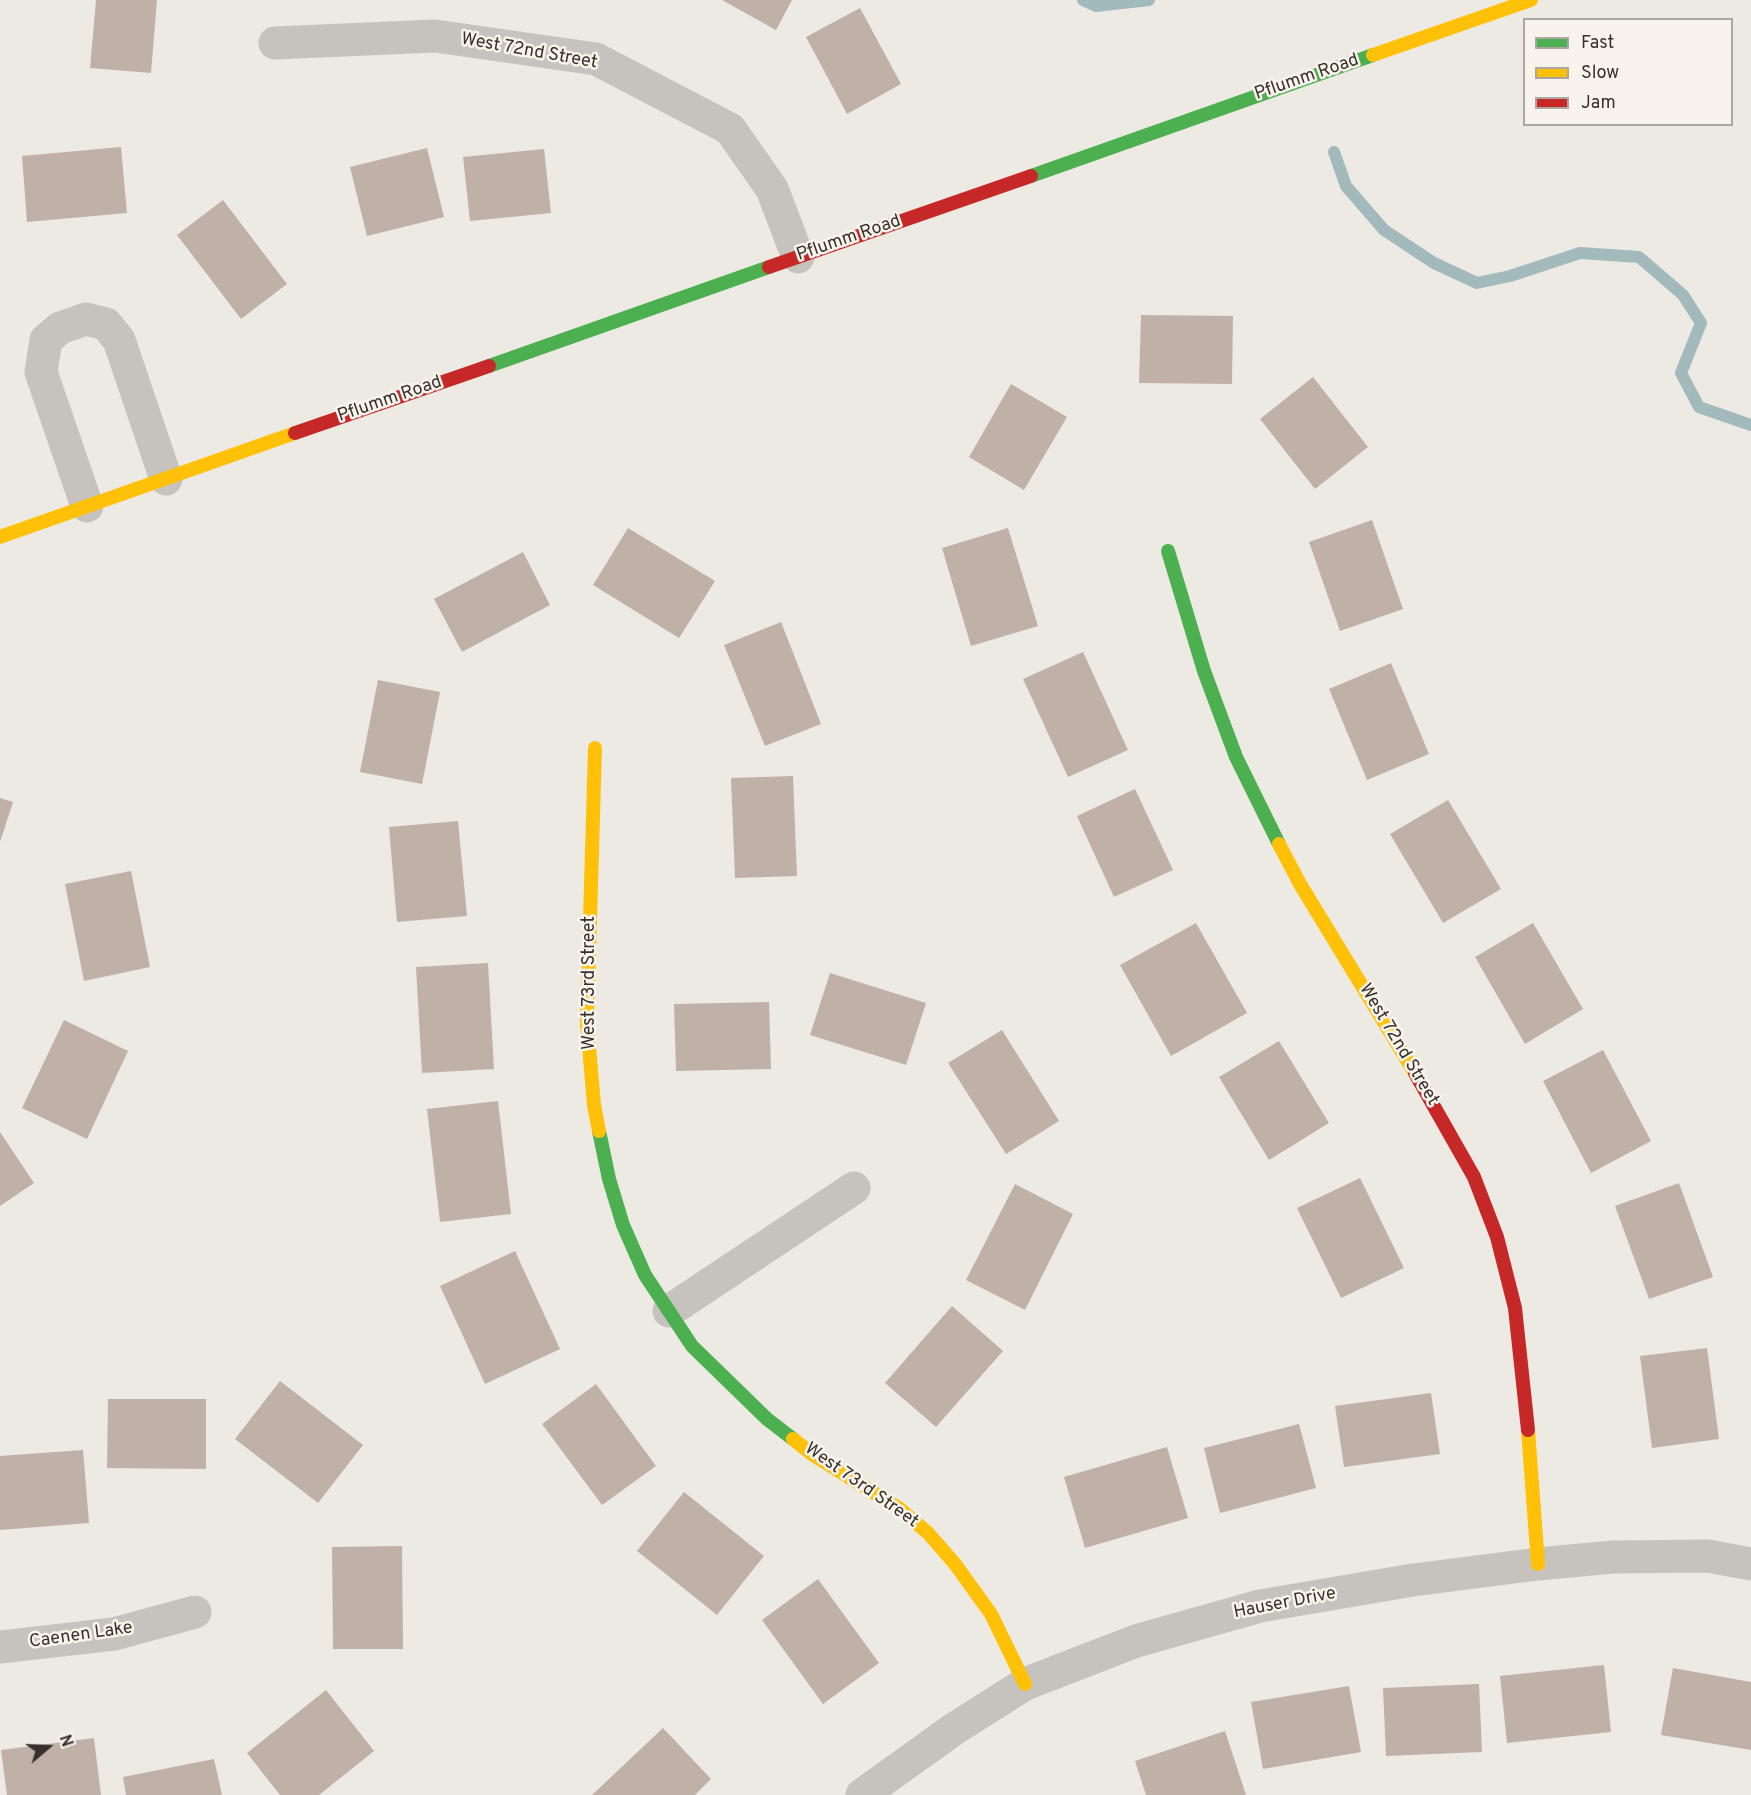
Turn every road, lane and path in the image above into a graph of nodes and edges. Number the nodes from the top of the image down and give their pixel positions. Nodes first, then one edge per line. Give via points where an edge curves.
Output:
1 (1531, 0) edge
2 (275, 43) dead end
3 (798, 257) junction
4 (166, 479) junction
5 (87, 507) junction
6 (0, 537) edge
7 (1168, 551) dead end
8 (595, 748) dead end
9 (854, 1188) dead end
10 (669, 1311) junction
11 (1538, 1564) junction
12 (1751, 1564) edge
13 (195, 1612) dead end
14 (0, 1647) edge
15 (1025, 1684) junction
16 (862, 1795) edge

1 - 3 street, Pflumm Road
2 - 3 street, West 72nd Street via 435,36 596,59 730,129 772,189
3 - 4 street, Pflumm Road
4 - 5 street, Pflumm Road
4 - 5 street via 119,340 106,324 86,319 60,328 46,340 41,372
5 - 6 street, Pflumm Road
7 - 11 street, West 72nd Street via 1204,671 1261,811 1300,884 1442,1118 1474,1177 1497,1237 1515,1308
8 - 10 street, West 73rd Street via 587,1023 594,1105 623,1225 645,1275
9 - 10 street
10 - 15 street, West 73rd Street via 692,1346 767,1419 812,1454 900,1509 928,1533 991,1614
11 - 12 street, Hauser Drive via 1613,1557 1708,1556
11 - 15 street, Hauser Drive via 1260,1606 1136,1641
13 - 14 street, Caenen Lake via 114,1634
15 - 16 street, Hauser Drive

